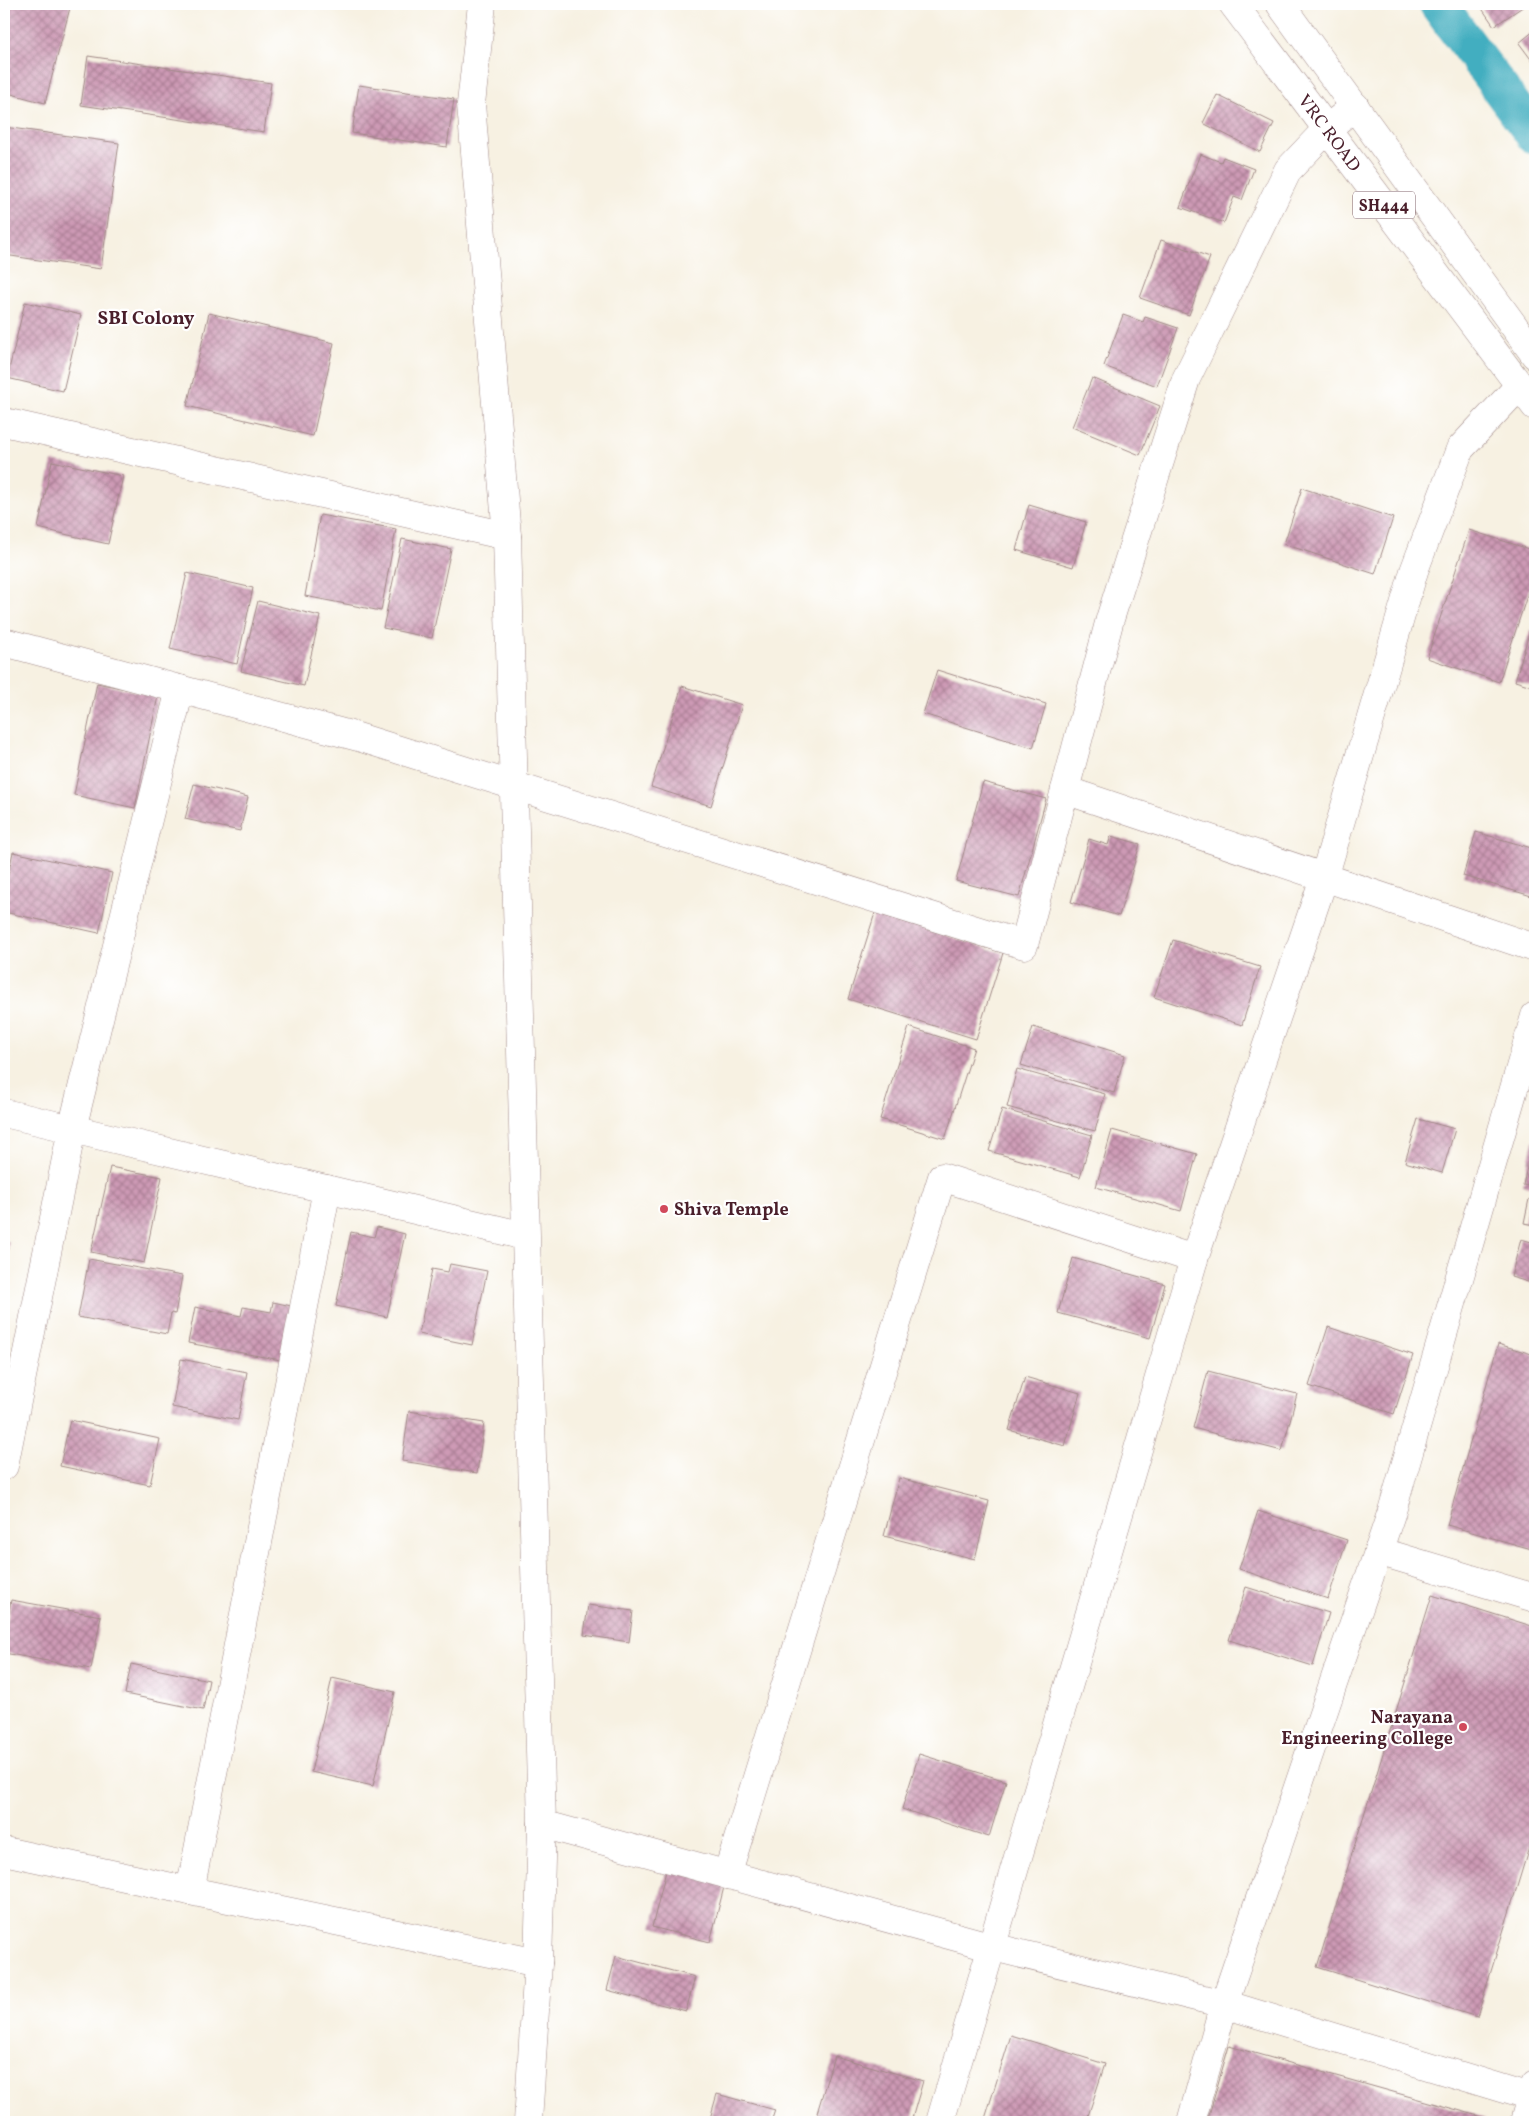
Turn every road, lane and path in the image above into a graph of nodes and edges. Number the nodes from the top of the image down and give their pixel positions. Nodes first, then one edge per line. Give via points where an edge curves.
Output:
1 (482, 4) edge
2 (1233, 4) edge
3 (1280, 4) edge
4 (1355, 106) junction
5 (1327, 129) junction
6 (1535, 355) edge
7 (1528, 396) edge
8 (4, 422) edge
9 (507, 536) junction
10 (4, 642) edge
11 (180, 689) junction
12 (514, 786) junction
13 (1064, 790) junction
14 (1324, 878) junction
15 (1535, 948) edge
16 (1535, 1016) edge
17 (4, 1113) edge
18 (72, 1129) junction
19 (327, 1189) junction
20 (525, 1236) junction
21 (1194, 1259) junction
22 (4, 1466) edge
23 (1378, 1551) junction
24 (1535, 1598) edge
25 (542, 1824) junction
26 (4, 1851) edge
27 (727, 1875) junction
28 (190, 1892) junction
29 (993, 1947) junction
30 (538, 1963) junction
31 (1224, 2004) junction
32 (1530, 2102) edge
33 (528, 2122) edge
34 (940, 2122) edge
35 (1191, 2122) edge

1 - 9 street via 471,104
2 - 5 street, VRC ROAD / SH444
3 - 4 street, SH444
4 - 5 street
4 - 6 street, SH444
5 - 7 street, VRC ROAD / SH444
5 - 13 street via 1288,170 1186,379 1110,619
7 - 14 street via 1460,449 1414,571
8 - 9 street
9 - 12 street
10 - 11 street
11 - 12 street via 358,737
11 - 18 street
12 - 13 street via 1024,945
12 - 20 street
13 - 14 street
14 - 15 street
14 - 21 street
16 - 23 street
17 - 18 street
18 - 19 street
18 - 22 street
19 - 20 street
19 - 28 street
20 - 25 street
21 - 27 street via 942,1177
21 - 29 street
23 - 24 street
23 - 31 street
25 - 27 street
25 - 30 street
26 - 28 street
27 - 29 street
28 - 30 street
29 - 31 street
29 - 34 street
30 - 33 street
31 - 32 street
31 - 35 street

